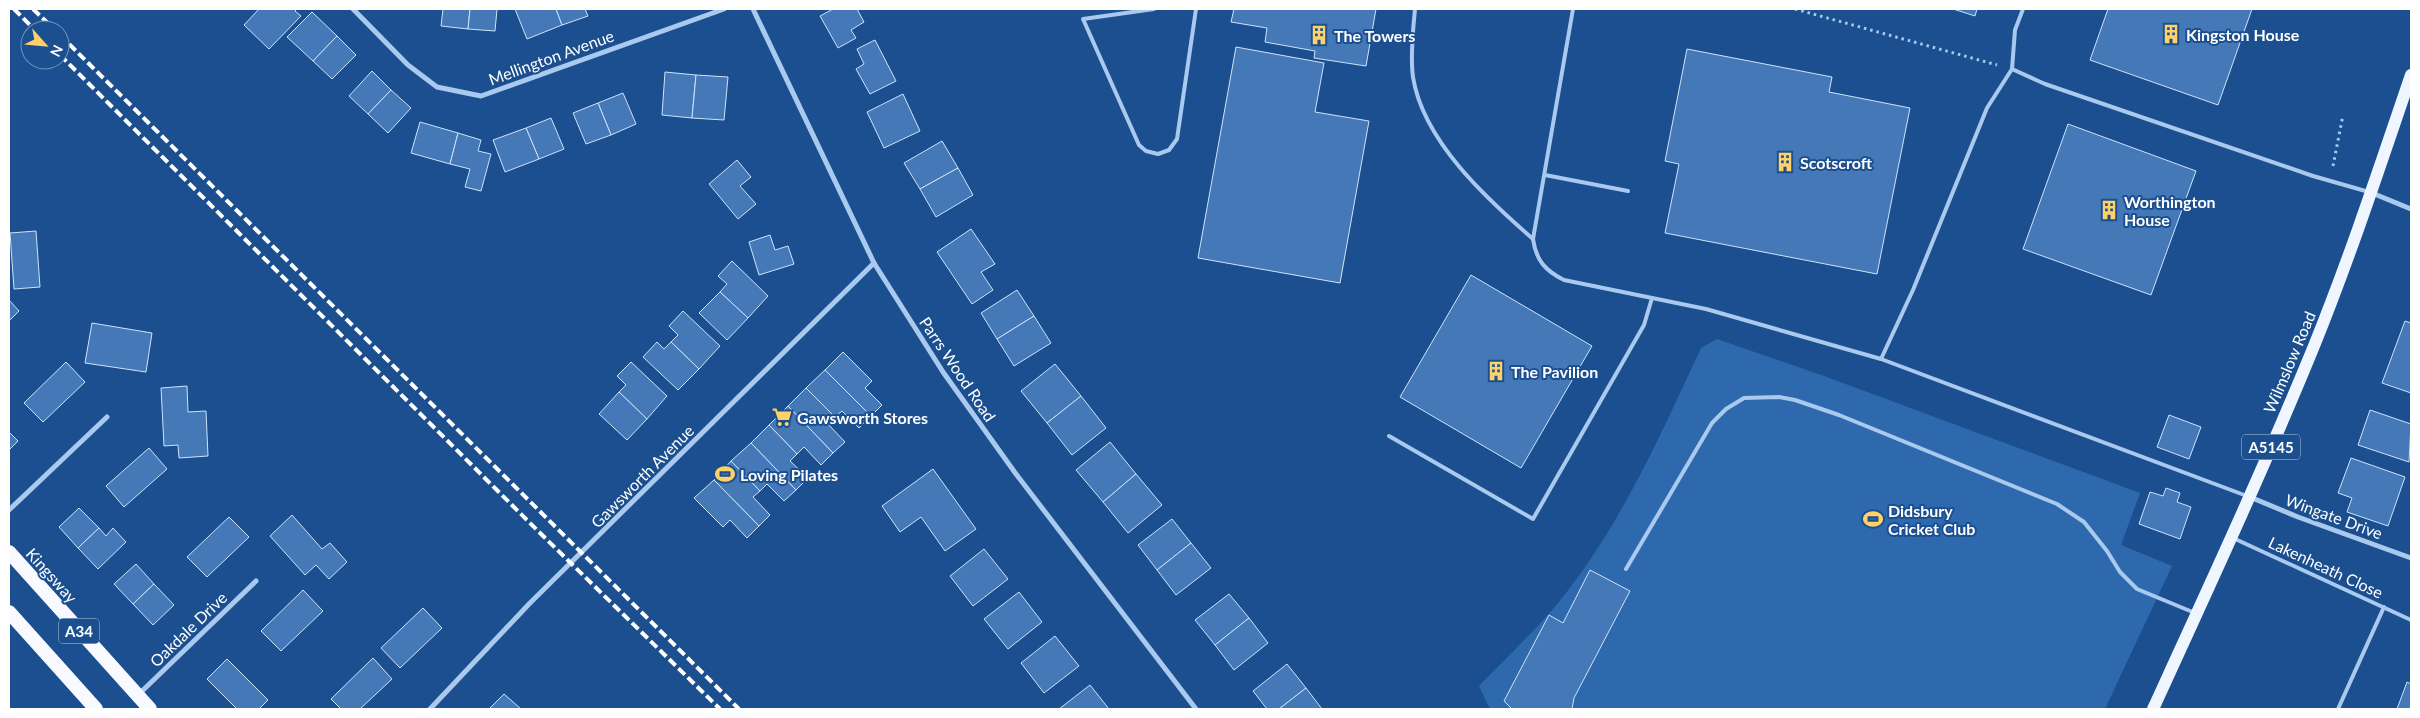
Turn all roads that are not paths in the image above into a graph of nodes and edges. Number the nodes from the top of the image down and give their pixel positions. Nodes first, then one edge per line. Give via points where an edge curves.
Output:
1 (353, 9) edge
2 (724, 9) edge
3 (753, 9) edge
4 (1154, 9) edge
5 (1196, 9) edge
6 (1415, 9) edge
7 (1573, 9) edge
8 (2022, 9) edge
9 (2012, 70) junction
10 (2411, 75) edge
11 (1545, 175) junction
12 (1628, 191) dead end
13 (2369, 192) junction
14 (2411, 209) edge
15 (1533, 239) junction
16 (874, 263) junction
17 (1652, 298) junction
18 (1881, 359) junction
19 (106, 417) dead end
20 (1389, 436) dead end
21 (2249, 496) junction
22 (9, 510) edge
23 (2231, 537) junction
24 (9, 552) edge
25 (2411, 558) edge
26 (1626, 569) dead end
27 (256, 580) dead end
28 (2384, 607) junction
29 (9, 612) edge
30 (2197, 614) junction
31 (2411, 620) edge
32 (137, 696) junction
33 (96, 709) edge
34 (150, 709) edge
35 (430, 709) edge
36 (1196, 709) edge
37 (2153, 709) edge
38 (2338, 709) edge

1 - 2 street, Mellington Avenue via 408,65 437,87 481,96
3 - 16 street, Parrs Wood Road
4 - 5 lane via 1083,19 1139,145 1158,154 1169,150 1176,140
6 - 15 lane via 1413,77 1423,112 1462,171
7 - 11 lane
8 - 9 lane via 2015,30
9 - 13 lane via 2045,84
9 - 18 lane via 1987,108 1913,290
10 - 13 main road, Wilmslow Road / A5145
11 - 12 lane
11 - 15 lane
13 - 14 street
13 - 21 main road, Wilmslow Road / A5145 via 2350,254 2314,346
15 - 17 lane via 1535,252 1549,272 1564,280
16 - 35 street, Gawsworth Avenue via 529,604
16 - 36 street, Parrs Wood Road via 943,372 1016,474
17 - 18 lane
17 - 20 lane via 1644,325 1533,519
18 - 21 lane
19 - 22 street
21 - 23 main road, Wilmslow Road / A5145
21 - 25 street, Wingate Drive
23 - 28 lane, Lakenheath Close
23 - 30 main road, Wilmslow Road / A5145
24 - 32 highway, Kingsway / A34
26 - 30 lane via 1712,423 1744,398 1779,397 1839,415 2057,504 2084,522 2120,572 2137,589
27 - 32 street, Oakdale Drive
28 - 31 lane, Lakenheath Close
28 - 38 lane
29 - 33 highway, A34
30 - 37 main road, Wilmslow Road / A5145
32 - 34 highway, Kingsway / A34

